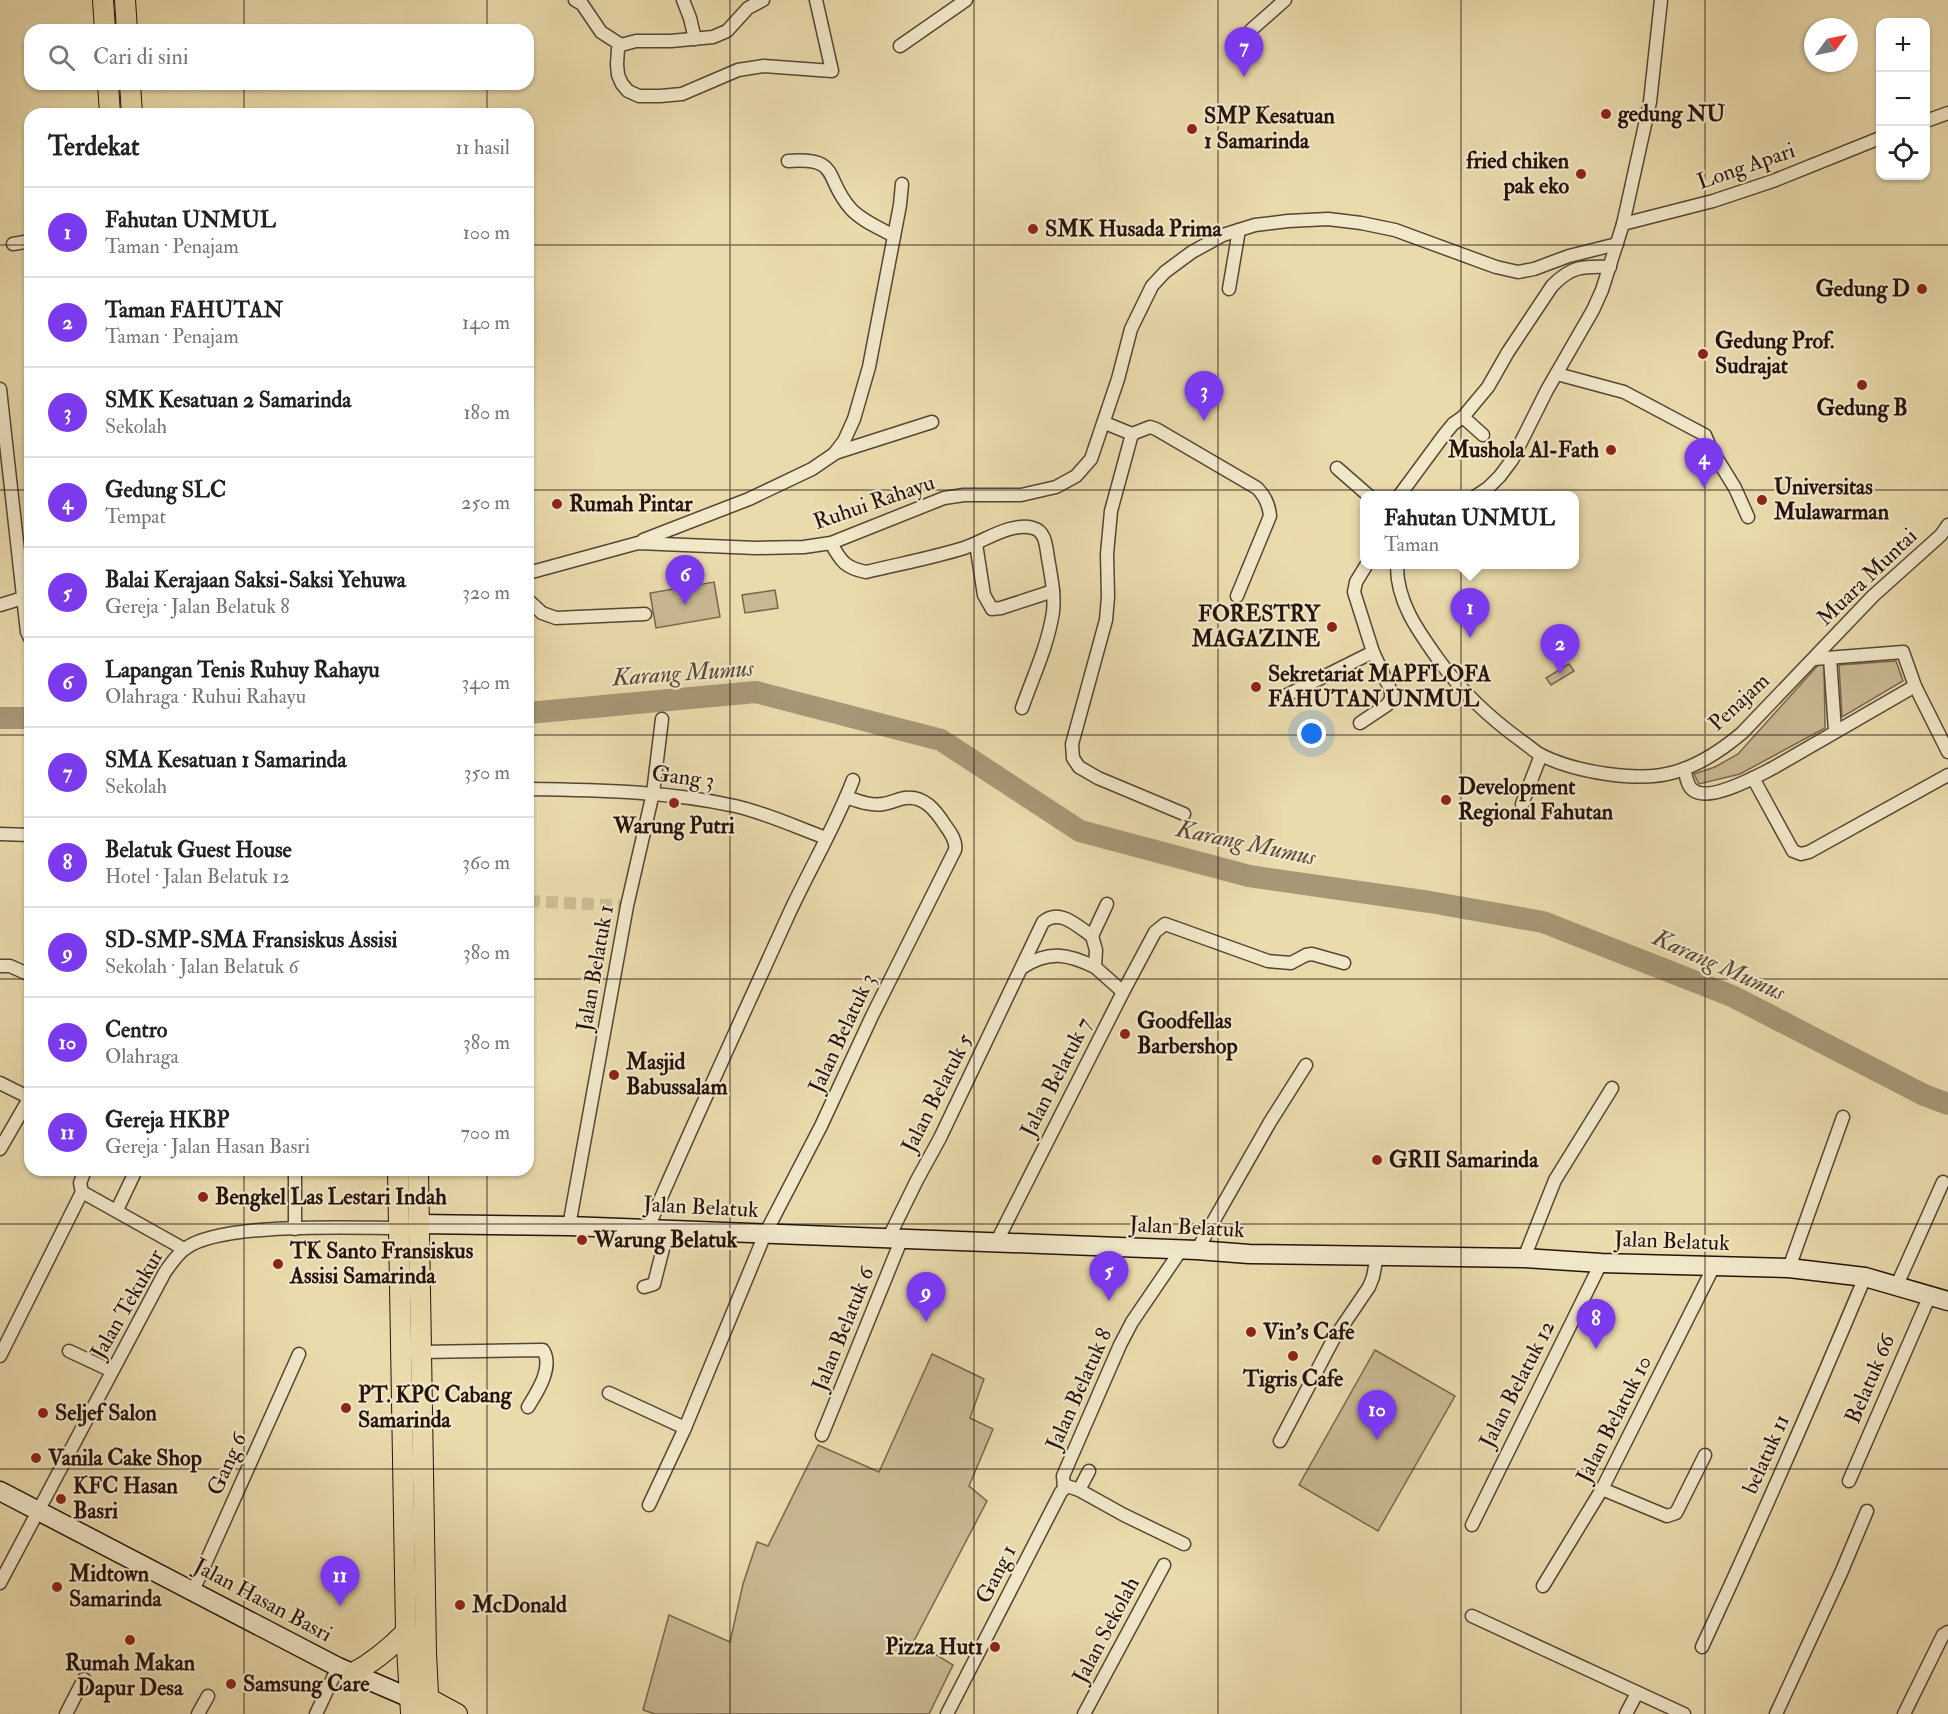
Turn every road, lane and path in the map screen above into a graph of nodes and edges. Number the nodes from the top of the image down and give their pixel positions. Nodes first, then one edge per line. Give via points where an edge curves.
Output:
1 (103, 0) edge
2 (125, 0) edge
3 (575, 0) edge
4 (683, 0) edge
5 (764, 0) edge
6 (816, 0) edge
7 (966, 0) edge
8 (1285, 0) edge
9 (1661, 0) edge
10 (105, 24) edge
11 (127, 24) edge
12 (1251, 30) dead end
13 (695, 39) junction
14 (621, 45) junction
15 (900, 46) dead end
16 (108, 90) edge
17 (130, 90) edge
18 (110, 108) edge
19 (132, 108) edge
20 (1948, 113) edge
21 (1930, 120) edge
22 (1876, 140) edge
23 (788, 161) dead end
24 (902, 184) dead end
25 (1623, 224) junction
26 (1239, 230) junction
27 (894, 236) junction
28 (24, 242) edge
29 (13, 243) dead end
30 (1617, 244) junction
31 (1610, 267) junction
32 (1229, 289) dead end
33 (1557, 374) junction
34 (0, 388) edge
35 (1463, 417) junction
36 (932, 422) dead end
37 (1105, 423) junction
38 (1132, 434) junction
39 (1483, 435) dead end
40 (834, 454) junction
41 (1338, 468) dead end
42 (1364, 491) edge
43 (1402, 491) edge
44 (1482, 491) edge
45 (1748, 517) dead end
46 (1948, 525) edge
47 (638, 543) junction
48 (831, 543) junction
49 (976, 544) junction
50 (1364, 569) edge
51 (1397, 569) edge
52 (534, 571) edge
53 (1053, 591) junction
54 (1237, 596) dead end
55 (23, 598) junction
56 (0, 605) edge
57 (24, 606) edge
58 (534, 606) edge
59 (645, 614) dead end
60 (1372, 652) junction
61 (1830, 658) junction
62 (1814, 659) junction
63 (1915, 686) junction
64 (1279, 699) dead end
65 (1022, 708) dead end
66 (662, 719) dead end
67 (1360, 723) dead end
68 (1835, 732) junction
69 (1948, 752) edge
70 (1541, 755) junction
71 (1684, 769) junction
72 (1948, 775) edge
73 (1753, 778) junction
74 (853, 780) dead end
75 (534, 789) edge
76 (653, 793) junction
77 (846, 797) junction
78 (1522, 804) dead end
79 (1184, 814) dead end
80 (0, 834) edge
81 (24, 835) edge
82 (826, 838) junction
83 (1107, 904) dead end
84 (1092, 936) junction
85 (1344, 963) dead end
86 (0, 966) edge
87 (1095, 967) junction
88 (1022, 968) junction
89 (24, 972) edge
90 (1123, 992) junction
91 (1306, 1065) dead end
92 (0, 1083) edge
93 (1611, 1088) dead end
94 (24, 1095) edge
95 (24, 1108) edge
96 (1843, 1117) dead end
97 (0, 1149) edge
98 (82, 1176) edge
99 (133, 1176) edge
100 (295, 1176) edge
101 (398, 1176) edge
102 (418, 1176) edge
103 (1944, 1182) dead end
104 (82, 1192) junction
105 (117, 1210) junction
106 (419, 1224) junction
107 (569, 1226) junction
108 (399, 1228) junction
109 (648, 1228) junction
110 (295, 1229) junction
111 (669, 1229) junction
112 (765, 1234) junction
113 (896, 1238) junction
114 (996, 1243) junction
115 (184, 1249) junction
116 (1189, 1250) junction
117 (1377, 1256) junction
118 (1524, 1258) junction
119 (1601, 1263) junction
120 (1714, 1266) junction
121 (1789, 1268) junction
122 (1865, 1277) junction
123 (1897, 1285) junction
124 (644, 1287) dead end
125 (1930, 1295) junction
126 (1948, 1301) edge
127 (69, 1351) dead end
128 (411, 1352) junction
129 (299, 1354) dead end
130 (0, 1356) edge
131 (112, 1371) junction
132 (609, 1393) dead end
133 (528, 1407) dead end
134 (685, 1428) junction
135 (822, 1435) dead end
136 (1280, 1441) dead end
137 (1705, 1455) dead end
138 (1089, 1471) dead end
139 (1849, 1480) dead end
140 (1064, 1488) junction
141 (1602, 1489) junction
142 (1079, 1490) junction
143 (0, 1491) edge
144 (649, 1505) dead end
145 (40, 1510) junction
146 (1867, 1510) dead end
147 (1472, 1525) dead end
148 (1185, 1544) dead end
149 (1164, 1565) dead end
150 (0, 1583) edge
151 (1543, 1586) dead end
152 (193, 1591) junction
153 (1472, 1616) dead end
154 (406, 1632) junction
155 (1948, 1632) edge
156 (1702, 1647) dead end
157 (346, 1670) junction
158 (84, 1679) dead end
159 (1636, 1693) junction
160 (208, 1696) dead end
161 (416, 1706) edge
162 (66, 1714) edge
163 (198, 1714) edge
164 (316, 1714) edge
165 (457, 1714) edge
166 (947, 1714) edge
167 (1084, 1714) edge
168 (1626, 1714) edge
169 (1684, 1714) edge
170 (1776, 1714) edge
171 (1904, 1714) edge

1 - 10 main road
2 - 11 main road
3 - 14 street via 601,32
4 - 13 street
5 - 13 street via 748,8 727,31
6 - 14 street via 832,71 764,66 738,70 682,94 639,96 628,91 618,75
7 - 15 street
8 - 12 street
9 - 25 street via 1650,102
13 - 14 street
16 - 18 main road
17 - 19 main road
20 - 21 street
22 - 25 street, Long Apari via 1713,201
23 - 27 street via 817,161 827,168 852,210
24 - 27 street
25 - 30 street
26 - 30 street, Ruhui Rahayu via 1288,221 1328,219 1361,223 1395,230 1518,272
26 - 32 street
26 - 37 street, Ruhui Rahayu via 1192,252 1152,286 1131,328
27 - 40 street via 869,367 854,419
28 - 29 street
30 - 31 street
31 - 33 street via 1593,310
31 - 35 street via 1586,266 1560,277 1488,387
33 - 44 street via 1512,460
33 - 45 street via 1624,392 1705,435
34 - 55 street
35 - 39 street
35 - 43 street via 1453,424
36 - 40 street
37 - 38 street
37 - 48 street, Ruhui Rahayu via 1091,459 1076,476 1056,487 1021,495 944,498
38 - 54 street via 1150,427 1156,429 1263,495 1270,516
38 - 79 street via 1111,511 1106,621 1072,744 1073,758 1079,767 1098,778
40 - 47 street via 812,470 749,499
41 - 42 street
46 - 62 street, Muara Muntai
47 - 48 street, Ruhui Rahayu via 756,548
47 - 52 street, Ruhui Rahayu
48 - 49 street via 851,569 866,572
49 - 53 street via 1022,527 1041,532
49 - 53 street via 984,595 992,609
50 - 60 street via 1354,592
51 - 70 street, Penajam via 1404,605 1446,670 1509,732
53 - 65 street via 1053,612 1045,646
55 - 56 street
55 - 57 street
58 - 59 street via 556,618
60 - 64 street
60 - 67 street via 1391,699
61 - 62 street
61 - 63 street via 1903,652
61 - 68 street
62 - 71 street, Penajam via 1728,745
63 - 68 street
63 - 69 street
66 - 76 street, Jalan Belatuk 1
68 - 73 street
70 - 71 street, Penajam via 1591,772 1630,776
70 - 78 street
71 - 73 street via 1690,787 1702,794
72 - 73 street via 1801,854 1793,851
74 - 77 street
75 - 76 street, Gang 3
76 - 82 street, Gang 3 via 736,806
76 - 107 street, Jalan Belatuk 1 via 627,906
77 - 82 street
77 - 112 street, Jalan Belatuk 3 via 881,805 904,798 926,803 955,840 955,850
80 - 81 street
82 - 109 street
83 - 84 street
84 - 87 street
84 - 88 street, Jalan Belatuk 5 via 1063,918 1049,917
85 - 90 street, Jalan Belatuk 7 via 1312,954 1291,963 1268,961 1165,924 1155,932
86 - 89 street
87 - 88 street via 1068,956 1054,956 1042,957
87 - 90 street
88 - 113 street, Jalan Belatuk 5 via 917,1180
90 - 114 street, Jalan Belatuk 7
91 - 116 street, Jalan Belatuk 8
92 - 94 street
93 - 118 street via 1555,1180
95 - 97 street
96 - 121 street
98 - 104 street
99 - 105 street
100 - 110 street
101 - 108 main road
102 - 106 main road
103 - 123 street
104 - 105 street
104 - 130 street
105 - 115 street
106 - 107 street, Jalan Belatuk
106 - 128 main road
107 - 109 street, Jalan Belatuk
108 - 110 street, Jalan Tekukur
108 - 128 main road
109 - 111 street, Jalan Belatuk
110 - 115 street, Jalan Tekukur via 215,1235
111 - 112 street, Jalan Belatuk
111 - 124 street via 654,1284
112 - 113 street, Jalan Belatuk
112 - 134 street, Jalan Belatuk 3
113 - 114 street, Jalan Belatuk
113 - 135 street, Jalan Belatuk 6
114 - 116 street, Jalan Belatuk
115 - 131 street, Jalan Tekukur via 165,1272
116 - 117 street, Jalan Belatuk
116 - 140 street, Jalan Belatuk 8 via 1132,1322 1112,1359 1063,1476
117 - 118 street, Jalan Belatuk
117 - 136 street via 1369,1287 1333,1340
118 - 119 street, Jalan Belatuk
119 - 120 street, Jalan Belatuk
119 - 147 street, Jalan Belatuk 12
120 - 121 street, Jalan Belatuk
120 - 141 street, Jalan Belatuk 10
121 - 122 street, Jalan Belatuk
122 - 123 street, Jalan Belatuk
122 - 156 street, belatuk 11
123 - 125 street, Jalan Belatuk
125 - 126 street, Jalan Belatuk
125 - 139 street, Belatuk 66
127 - 131 street
128 - 133 street via 543,1350 543,1379
128 - 154 main road
128 - 161 main road via 426,1653
129 - 152 street, Gang 6
131 - 145 street, Jalan Tekukur
132 - 134 street
134 - 144 street, Jalan Belatuk 3
137 - 141 street via 1676,1513 1667,1516
138 - 142 street
140 - 142 street
140 - 166 street, Gang 1
141 - 151 street, Jalan Belatuk 10
142 - 148 street
143 - 145 street, Jalan Hasan Basri
145 - 150 street, Jalan Tekukur
145 - 152 street, Jalan Hasan Basri
146 - 170 street
149 - 167 street, Jalan Sekolah
152 - 157 street, Jalan Hasan Basri
153 - 159 street
154 - 157 main road via 376,1661
154 - 161 main road
155 - 171 street
157 - 161 street, Jalan Hasan Basri
157 - 164 street
158 - 162 street
159 - 168 street
159 - 169 street
160 - 163 street
161 - 165 main road

